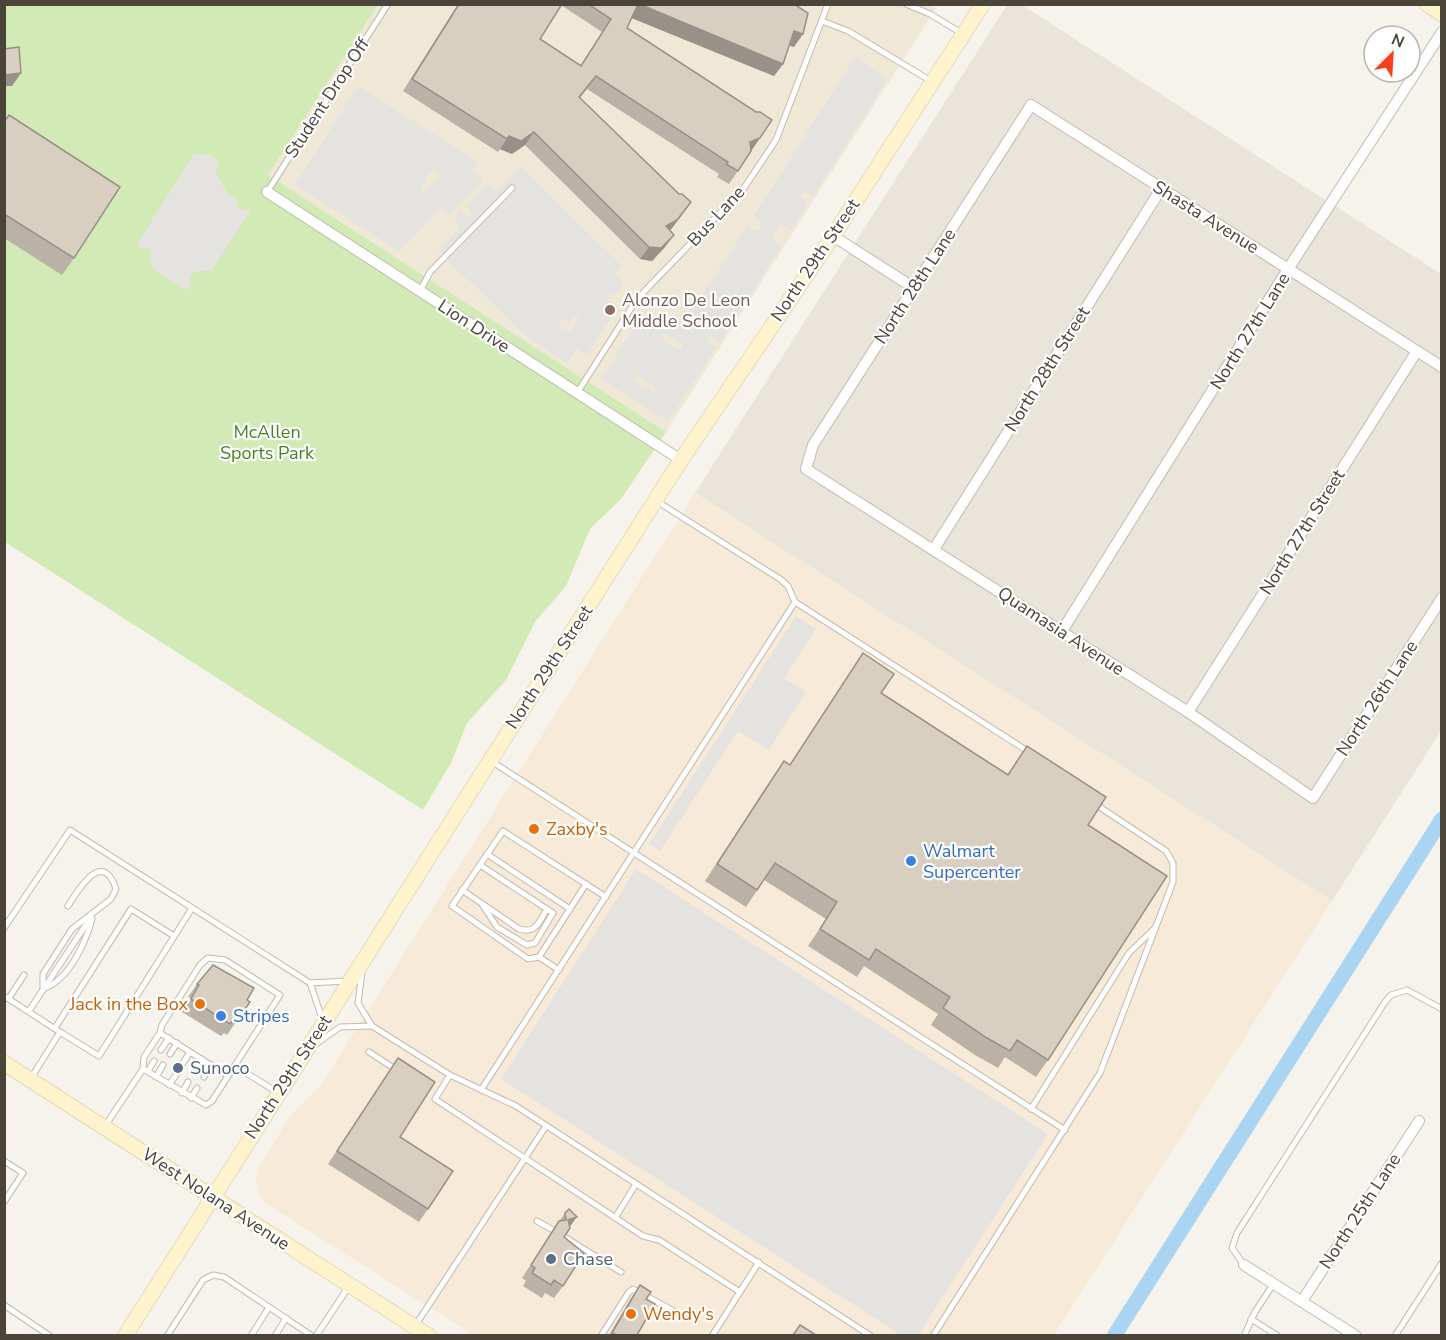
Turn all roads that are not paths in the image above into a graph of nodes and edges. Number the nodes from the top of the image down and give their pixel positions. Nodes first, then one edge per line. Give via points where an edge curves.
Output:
1 (387, 4) edge
2 (828, 4) edge
3 (906, 4) edge
4 (983, 4) edge
5 (1427, 4) edge
6 (1442, 14) edge
7 (822, 21) junction
8 (1442, 33) edge
9 (963, 35) junction
10 (933, 82) junction
11 (1032, 105) joint
12 (513, 188) dead end
13 (1161, 189) junction
14 (267, 192) joint
15 (833, 236) junction
16 (1288, 269) junction
17 (914, 288) junction
18 (420, 291) junction
19 (1417, 351) junction
20 (1442, 367) edge
21 (577, 393) junction
22 (681, 460) junction
23 (806, 469) joint
24 (656, 501) junction
25 (934, 549) junction
26 (1442, 598) edge
27 (795, 602) junction
28 (1062, 631) junction
29 (1188, 712) junction
30 (1037, 758) edge
31 (490, 760) junction
32 (1313, 798) joint
33 (1090, 801) edge
34 (634, 853) junction
35 (487, 854) junction
36 (480, 865) junction
37 (586, 884) junction
38 (462, 890) junction
39 (606, 897) junction
40 (482, 904) junction
41 (68, 906) dead end
42 (192, 908) junction
43 (547, 909) junction
44 (570, 909) junction
45 (93, 913) junction
46 (4, 928) edge
47 (1156, 928) junction
48 (174, 936) junction
49 (539, 957) junction
50 (364, 958) junction
51 (559, 970) junction
52 (24, 975) dead end
53 (350, 980) junction
54 (310, 983) junction
55 (43, 988) junction
56 (7, 997) edge
57 (1442, 1009) edge
58 (29, 1011) junction
59 (323, 1022) junction
60 (372, 1026) junction
61 (57, 1030) junction
62 (160, 1032) junction
63 (169, 1038) junction
64 (177, 1043) junction
65 (161, 1050) dead end
66 (190, 1052) junction
67 (369, 1053) dead end
68 (171, 1054) dead end
69 (303, 1054) junction
70 (202, 1059) junction
71 (154, 1061) dead end
72 (183, 1063) dead end
73 (5, 1064) edge
74 (163, 1065) dead end
75 (211, 1065) junction
76 (235, 1066) junction
77 (146, 1070) junction
78 (196, 1071) dead end
79 (398, 1071) edge
80 (176, 1074) dead end
81 (450, 1075) junction
82 (228, 1076) junction
83 (156, 1077) junction
84 (204, 1077) dead end
85 (30, 1079) junction
86 (188, 1082) dead end
87 (169, 1085) junction
88 (197, 1088) dead end
89 (427, 1090) edge
90 (481, 1090) junction
91 (182, 1093) junction
92 (278, 1093) junction
93 (437, 1096) junction
94 (191, 1098) junction
95 (1031, 1109) junction
96 (1419, 1121) dead end
97 (546, 1126) junction
98 (105, 1127) junction
99 (1065, 1130) junction
100 (525, 1158) junction
101 (4, 1161) edge
102 (636, 1184) junction
103 (212, 1196) junction
104 (4, 1202) edge
105 (615, 1218) junction
106 (537, 1221) dead end
107 (553, 1230) edge
108 (563, 1236) edge
109 (759, 1262) junction
110 (1442, 1263) edge
111 (1244, 1265) joint
112 (621, 1272) dead end
113 (1274, 1283) junction
114 (350, 1285) junction
115 (740, 1292) junction
116 (1302, 1302) junction
117 (4, 1305) edge
118 (269, 1307) junction
119 (681, 1315) dead end
120 (286, 1318) junction
121 (1251, 1318) junction
122 (415, 1327) junction
123 (50, 1335) edge
124 (125, 1335) edge
125 (167, 1335) edge
126 (251, 1335) edge
127 (275, 1335) edge
128 (314, 1335) edge
129 (429, 1335) edge
130 (601, 1335) edge
131 (712, 1335) edge
132 (871, 1335) edge
133 (933, 1335) edge
134 (1244, 1335) edge
135 (1278, 1335) edge
136 (1356, 1335) edge
137 (1395, 1335) edge

1 - 14 lane, Student Drop Off
2 - 7 lane, Bus Lane
3 - 9 lane
4 - 9 street, North 29th Street
5 - 6 street
7 - 10 lane via 848,31
7 - 21 lane, Bus Lane via 776,140 744,188 637,299
8 - 16 street, North 27th Lane
9 - 10 street, North 29th Street
10 - 15 street, North 29th Street
11 - 13 street, Shasta Avenue
11 - 17 street, North 28th Lane
12 - 18 lane via 430,272
13 - 16 street, Shasta Avenue
13 - 25 street, North 28th Street
14 - 18 street, Lion Drive
15 - 17 street
15 - 22 street, North 29th Street
16 - 19 street, Shasta Avenue
16 - 28 street, North 27th Lane
17 - 23 street, North 28th Lane via 813,445
18 - 21 street, Lion Drive
19 - 20 street, Shasta Avenue
19 - 29 street, North 27th Street
21 - 22 street, Lion Drive
22 - 24 street, North 29th Street
23 - 25 street, Quamasia Avenue
24 - 27 lane via 780,579
24 - 31 street, North 29th Street
25 - 28 street, Quamasia Avenue
26 - 32 street, North 26th Lane
27 - 30 lane
27 - 34 lane
28 - 29 street, Quamasia Avenue
29 - 32 street, Quamasia Avenue
31 - 34 lane
31 - 50 street, North 29th Street
33 - 47 lane via 1158,844 1173,863 1173,882
34 - 39 lane
34 - 95 lane
35 - 36 lane
35 - 37 lane via 503,831
35 - 44 lane
36 - 38 lane
36 - 43 lane
37 - 39 lane
37 - 44 lane
38 - 40 lane
38 - 49 lane via 452,906 528,959
39 - 51 lane
40 - 43 lane via 528,932 535,929
40 - 43 lane via 497,927 527,945 535,943 553,913
41 - 45 lane via 86,878 96,872 105,873 113,879 116,889 111,899
42 - 46 lane via 70,830
42 - 48 lane
42 - 54 lane
44 - 49 lane
45 - 55 lane
45 - 55 lane via 72,929 43,974
47 - 95 lane via 1130,953
47 - 99 lane via 1100,1073
48 - 61 lane via 99,1056
48 - 61 lane via 131,909
49 - 51 lane
50 - 53 street, North 29th Street
50 - 60 lane via 358,1003
51 - 90 lane
52 - 56 lane
53 - 54 lane
53 - 59 street, North 29th Street
54 - 59 lane
55 - 58 lane
56 - 58 lane
57 - 111 lane via 1407,990 1391,995 1385,1002 1237,1233 1232,1248
58 - 61 lane
59 - 69 street, North 29th Street
60 - 69 lane via 340,1027
60 - 81 lane
61 - 85 lane
62 - 63 lane
62 - 76 lane via 200,964 208,958 225,960 280,995
62 - 77 lane via 144,1057
63 - 64 lane
63 - 65 lane
64 - 66 lane
64 - 68 lane
66 - 70 lane
66 - 72 lane
67 - 79 lane
69 - 92 street, North 29th Street
70 - 75 lane
70 - 78 lane
71 - 77 lane
73 - 85 street, West Nolana Avenue
74 - 83 lane
75 - 82 lane
75 - 84 lane
76 - 82 lane
76 - 92 lane
77 - 83 lane
77 - 98 lane
80 - 87 lane
81 - 90 lane
81 - 93 lane
82 - 94 lane via 206,1105
83 - 87 lane
85 - 98 street, West Nolana Avenue
86 - 91 lane
87 - 91 lane
88 - 94 lane
89 - 93 lane
90 - 97 lane
91 - 94 lane
92 - 103 street, North 29th Street
93 - 100 lane via 435,1099
95 - 99 lane
96 - 116 street, North 25th Lane
97 - 100 lane
97 - 102 lane
98 - 103 street, West Nolana Avenue
99 - 133 lane
100 - 105 lane
100 - 122 lane
101 - 104 lane via 23,1173
102 - 105 lane
102 - 109 lane
103 - 114 street, West Nolana Avenue
103 - 124 street, North 29th Street
105 - 115 lane via 643,1236 659,1240
106 - 107 lane
108 - 112 lane
109 - 115 lane
109 - 132 lane
110 - 137 lane
111 - 113 street
113 - 116 street
113 - 121 lane
114 - 122 street, West Nolana Avenue
114 - 128 lane
115 - 131 lane
116 - 136 street
117 - 123 lane
118 - 120 lane
118 - 125 lane via 224,1277 213,1275 203,1280
118 - 126 lane
119 - 130 lane via 633,1289
120 - 127 lane
120 - 128 lane
121 - 134 lane
121 - 135 lane
122 - 129 street, West Nolana Avenue

